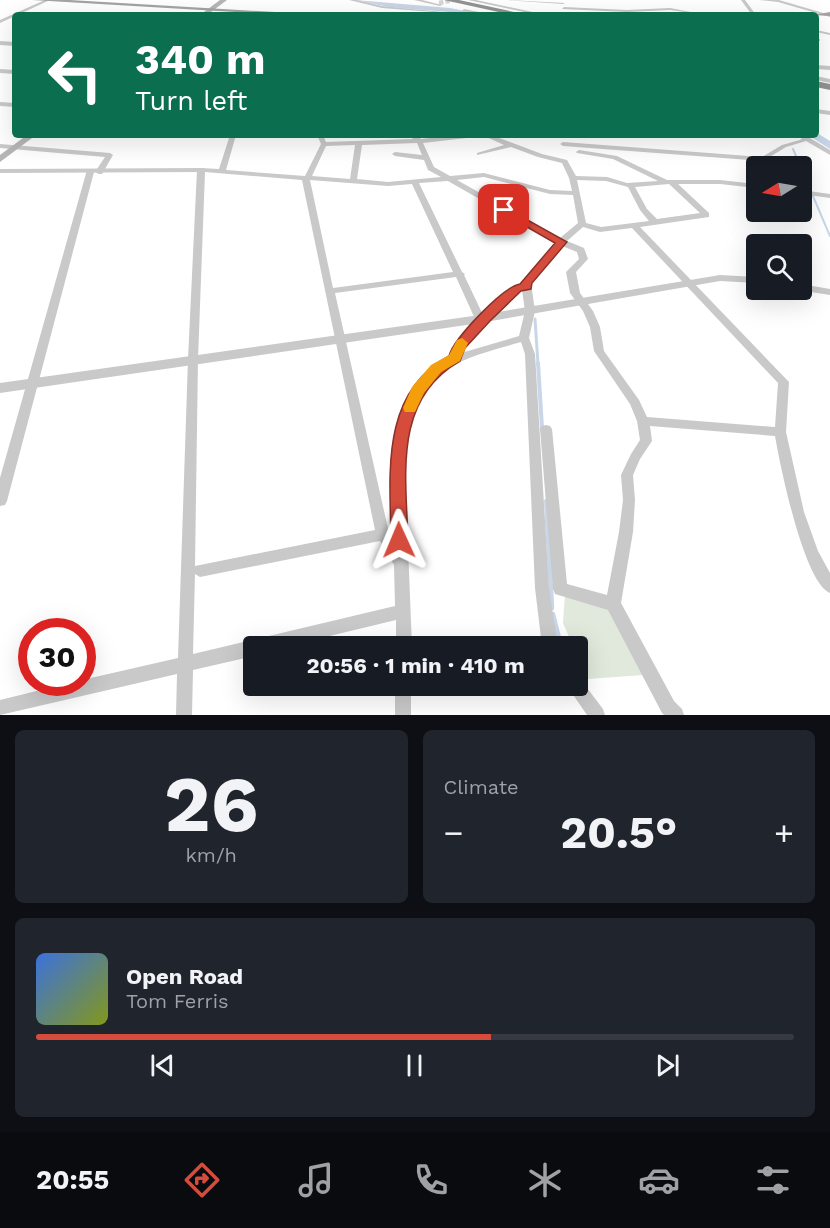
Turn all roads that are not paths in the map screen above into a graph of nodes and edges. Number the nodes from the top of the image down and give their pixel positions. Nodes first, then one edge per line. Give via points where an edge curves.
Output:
1 (35, 0) edge
2 (47, 0) edge
3 (224, 0) edge
4 (351, 0) edge
5 (416, 0) edge
6 (448, 0) edge
7 (470, 0) edge
8 (508, 0) edge
9 (761, 0) edge
10 (777, 0) edge
11 (796, 0) edge
12 (437, 2) edge
13 (372, 4) edge
14 (563, 4) edge
15 (646, 9) junction
16 (210, 10) junction
17 (20, 12) edge
18 (207, 12) edge
19 (256, 12) edge
20 (444, 12) edge
21 (477, 12) edge
22 (495, 12) edge
23 (509, 12) edge
24 (529, 12) edge
25 (662, 12) edge
26 (692, 12) edge
27 (826, 14) edge
28 (28, 138) edge
29 (232, 138) edge
30 (321, 138) edge
31 (416, 138) edge
32 (473, 138) edge
33 (492, 138) edge
34 (562, 138) edge
35 (804, 138) edge
36 (808, 138) edge
37 (359, 143) junction
38 (324, 144) junction
39 (512, 145) junction
40 (0, 146) edge
41 (15, 147) junction
42 (562, 147) junction
43 (830, 153) edge
44 (395, 154) dead end
45 (479, 154) dead end
46 (426, 158) junction
47 (557, 158) junction
48 (0, 159) edge
49 (201, 170) junction
50 (0, 171) edge
51 (94, 172) junction
52 (222, 172) junction
53 (447, 178) junction
54 (573, 178) junction
55 (306, 180) junction
56 (353, 182) junction
57 (414, 182) junction
58 (668, 182) junction
59 (630, 184) junction
60 (746, 185) edge
61 (576, 193) junction
62 (812, 194) edge
63 (830, 196) edge
64 (655, 222) junction
65 (582, 225) junction
66 (634, 225) junction
67 (561, 242) junction
68 (460, 274) junction
69 (746, 279) edge
70 (690, 283) junction
71 (527, 286) junction
72 (812, 289) edge
73 (331, 291) junction
74 (830, 292) edge
75 (582, 301) junction
76 (530, 311) junction
77 (483, 318) junction
78 (340, 338) junction
79 (524, 338) junction
80 (455, 358) junction
81 (193, 359) junction
82 (32, 383) junction
83 (0, 388) edge
84 (643, 421) junction
85 (546, 429) dead end
86 (780, 432) junction
87 (0, 501) edge
88 (383, 534) junction
89 (400, 562) junction
90 (200, 570) dead end
91 (830, 585) edge
92 (613, 604) junction
93 (404, 611) junction
94 (300, 636) edge
95 (404, 636) edge
96 (549, 636) edge
97 (243, 650) edge
98 (185, 663) junction
99 (403, 696) edge
100 (583, 696) edge
101 (0, 708) edge
102 (184, 715) edge
103 (403, 715) edge
104 (597, 715) edge
105 (676, 715) edge

1 - 2 main road
2 - 16 main road
2 - 17 street
3 - 16 main road
4 - 13 street
5 - 12 street
6 - 23 highway
7 - 24 street
8 - 14 street
9 - 10 street
10 - 27 street
11 - 27 street
12 - 21 street
12 - 22 highway
13 - 20 street
14 - 15 street via 627,11
15 - 25 street
15 - 26 street
16 - 18 main road
16 - 19 main road
28 - 41 main road
29 - 52 street
30 - 38 street
31 - 32 street
31 - 37 street
31 - 46 street
33 - 39 street
34 - 42 street
35 - 42 street via 763,159
36 - 43 street
37 - 38 street
37 - 56 street
38 - 55 street
39 - 45 street
39 - 47 street
40 - 41 street
41 - 48 main road
41 - 51 street via 110,155
42 - 47 street
42 - 58 street via 615,157
44 - 46 street
46 - 53 street via 431,168
47 - 54 street via 565,161
49 - 51 street
49 - 52 street
49 - 81 street
50 - 51 street
51 - 82 street
52 - 55 street
53 - 57 street
53 - 61 street via 484,175 550,192
53 - 67 street
54 - 59 street
54 - 61 street
55 - 56 street
55 - 73 street
56 - 57 street
57 - 68 street
58 - 59 street
58 - 60 street
58 - 64 street via 706,214
59 - 64 street
61 - 65 street
62 - 63 street
64 - 66 street
65 - 66 street via 600,230
65 - 67 street
66 - 70 street
67 - 71 street
67 - 75 street via 581,250 584,259 571,272 575,293
68 - 73 street
68 - 77 street
69 - 70 street via 720,278
70 - 75 street
70 - 86 street via 784,382
71 - 76 street
71 - 77 street via 517,288
72 - 74 street
73 - 78 street
75 - 76 street
75 - 84 street via 595,327 599,351
76 - 77 street
76 - 79 street
77 - 78 street
77 - 80 street via 458,346
78 - 81 street
78 - 88 street
79 - 80 street
79 - 96 street via 534,354 542,588
80 - 89 street via 436,369 417,391 405,419 398,449
81 - 82 street
81 - 98 street
82 - 83 street
82 - 87 street
84 - 86 street
84 - 92 street via 646,441 627,476 627,532
85 - 92 street via 560,589
86 - 91 street via 788,477 818,569
88 - 89 street
88 - 90 street
89 - 93 street
92 - 105 street via 642,662
93 - 94 street
93 - 95 street
97 - 98 street
98 - 101 street
98 - 102 street
99 - 103 street
100 - 104 street

